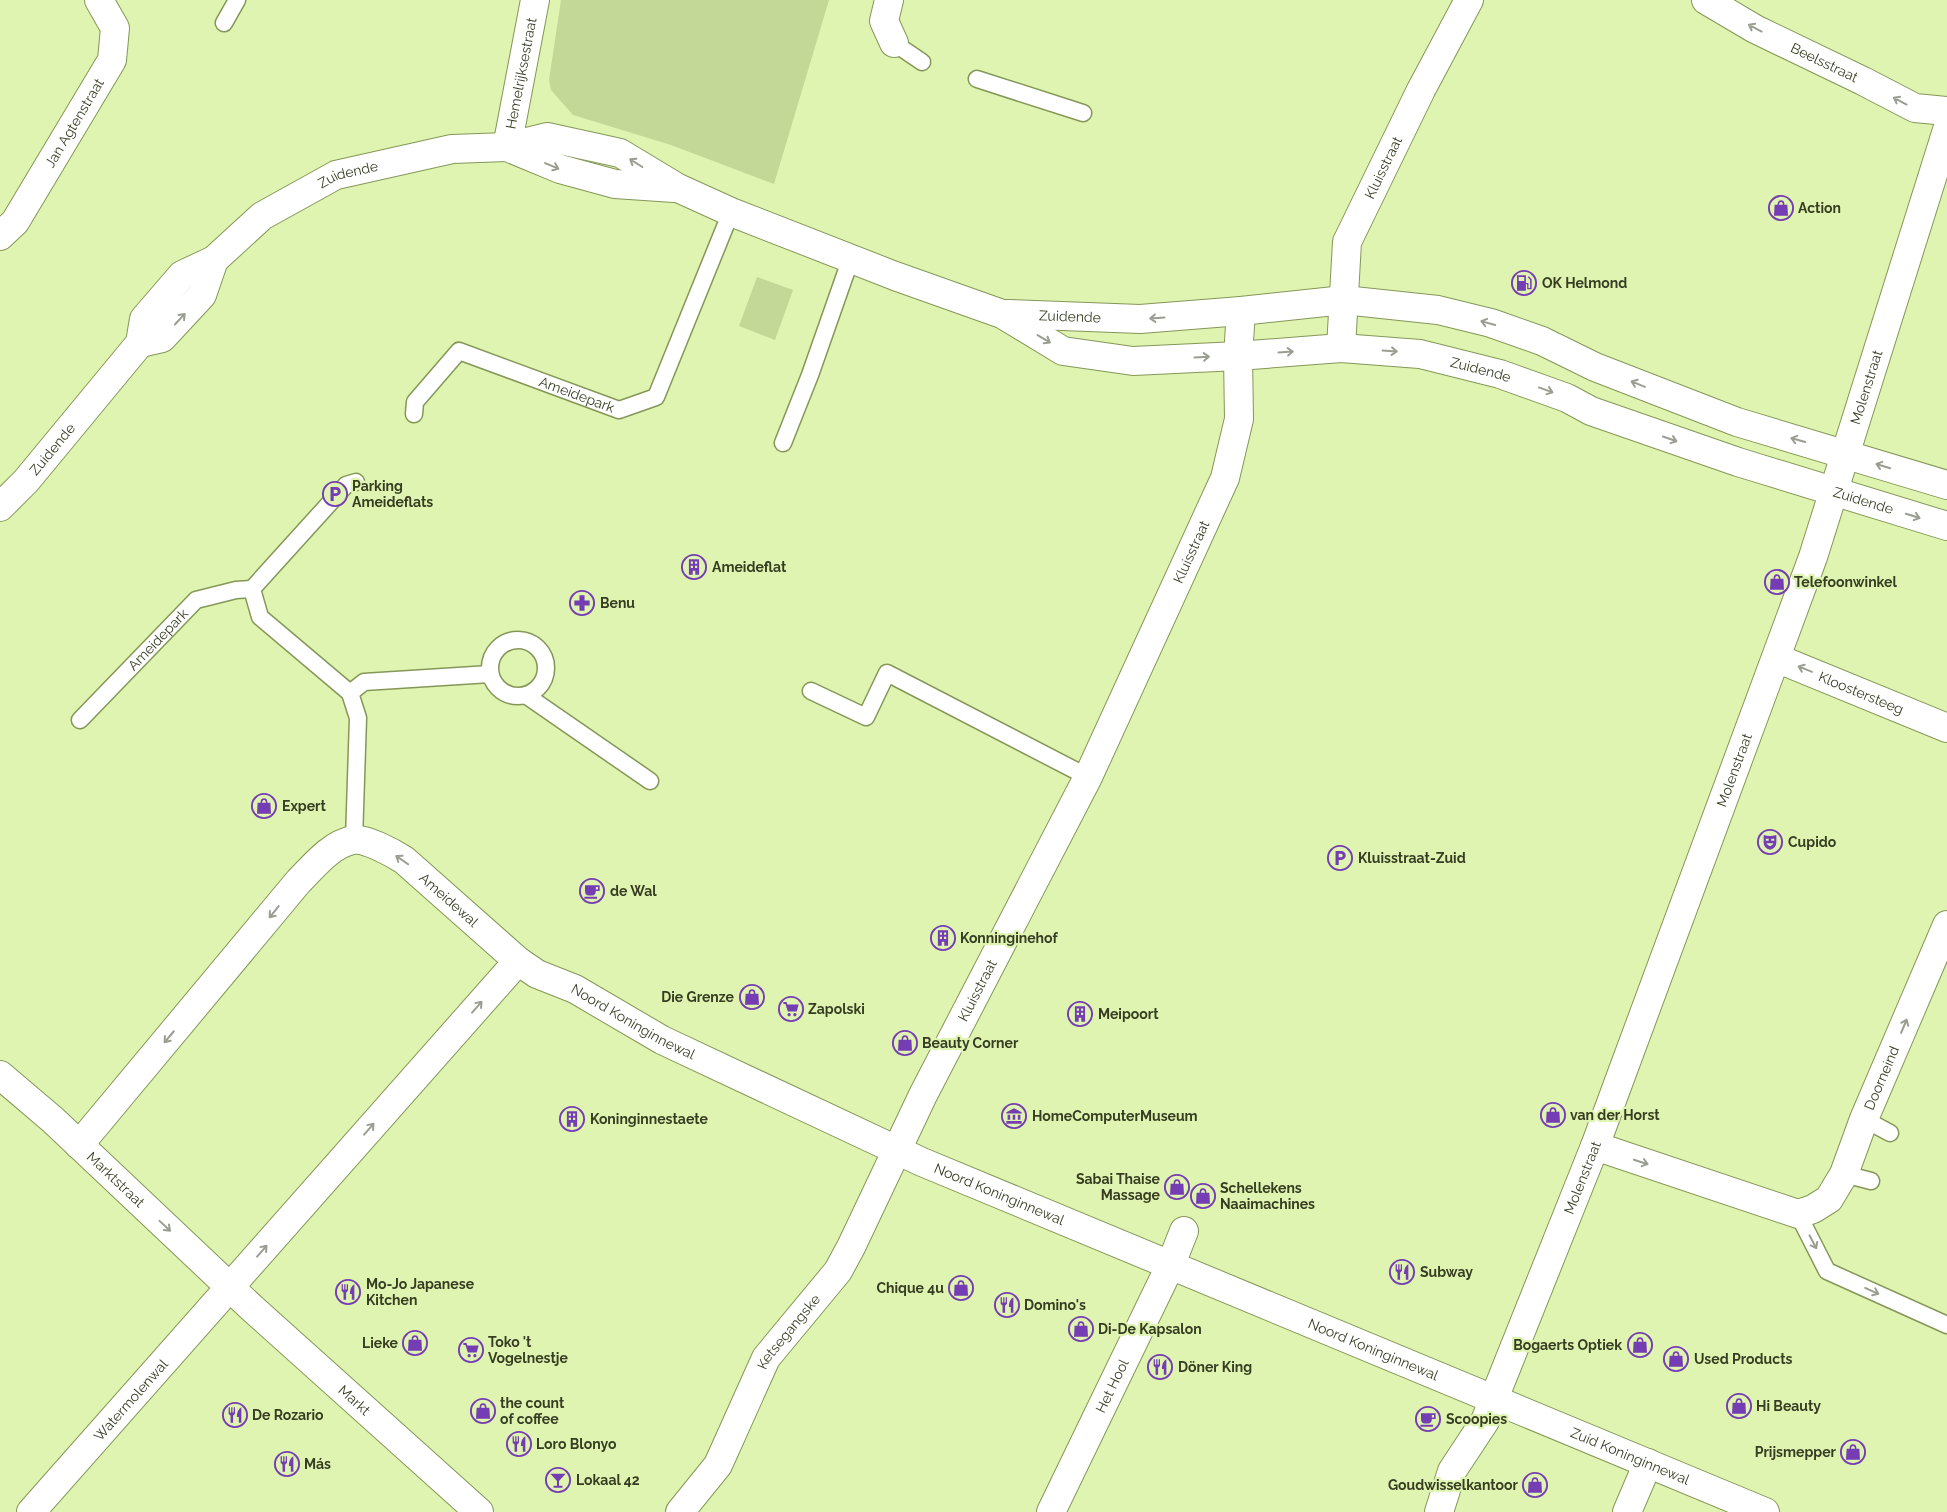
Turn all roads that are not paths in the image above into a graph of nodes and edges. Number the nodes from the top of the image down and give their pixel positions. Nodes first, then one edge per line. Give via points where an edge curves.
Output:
1 (98, 0) edge
2 (236, 0) edge
3 (535, 0) edge
4 (889, 0) edge
5 (1469, 0) edge
6 (1706, 0) edge
7 (224, 23) dead end
8 (894, 43) joint
9 (922, 62) dead end
10 (977, 79) dead end
11 (1947, 111) edge
12 (1083, 113) dead end
13 (1947, 130) edge
14 (507, 147) junction
15 (731, 212) junction
16 (0, 236) edge
17 (851, 258) junction
18 (1344, 300) junction
19 (1241, 311) junction
20 (1002, 314) junction
21 (1341, 348) junction
22 (1238, 356) junction
23 (411, 407) dead end
24 (783, 443) dead end
25 (1845, 454) junction
26 (349, 481) dead end
27 (1947, 485) edge
28 (1834, 491) junction
29 (0, 507) edge
30 (1947, 526) edge
31 (252, 589) junction
32 (1776, 658) junction
33 (490, 674) junction
34 (810, 691) dead end
35 (350, 693) junction
36 (527, 696) junction
37 (80, 720) dead end
38 (1947, 728) edge
39 (1088, 777) junction
40 (650, 781) dead end
41 (354, 840) junction
42 (1947, 925) edge
43 (518, 961) junction
44 (0, 1075) edge
45 (1864, 1119) junction
46 (1890, 1133) dead end
47 (79, 1145) junction
48 (1595, 1146) junction
49 (897, 1151) junction
50 (1844, 1174) junction
51 (1871, 1181) dead end
52 (1798, 1214) junction
53 (1184, 1232) dead end
54 (1171, 1264) junction
55 (230, 1288) junction
56 (1947, 1325) edge
57 (1494, 1399) junction
58 (1648, 1463) junction
59 (31, 1512) edge
60 (480, 1512) edge
61 (680, 1512) edge
62 (1051, 1512) edge
63 (1439, 1512) edge
64 (1626, 1512) edge
65 (1765, 1512) edge

1 - 16 street, Jan Agtenstraat via 115,28 112,60 15,222
2 - 7 lane
3 - 14 street, Hemelrijksestraat
4 - 8 street via 884,21
5 - 18 street, Kluisstraat via 1347,242
11 -> 6 street, Beelsstraat via 1915,108 1755,29
8 - 9 lane
10 - 12 lane
13 - 25 street, Molenstraat
14 - 15 street, Zuidende via 560,169 615,184 678,188
14 - 29 street, Zuidende via 452,149 336,175 262,216 214,260 182,276 144,319 140,343 26,481
15 - 17 street, Zuidende
15 - 23 lane, Ameidepark via 656,397 619,410 459,351
17 - 20 street, Zuidende
17 - 24 lane
18 - 19 street, Zuidende
18 - 21 street, Kluisstraat
25 -> 18 street, Zuidende via 1737,422 1595,367 1542,341 1491,324 1438,310
19 -> 20 street, Zuidende via 1140,319
19 - 22 street, Kluisstraat
20 -> 22 street, Zuidende via 1063,351 1133,361
22 -> 21 street, Zuidende
21 -> 28 street, Zuidende via 1420,354 1500,374 1618,421
22 - 39 street, Kluisstraat via 1239,419 1225,478
27 -> 25 street, Zuidende
25 - 28 street, Molenstraat
26 - 31 lane
28 -> 30 street, Zuidende
28 - 32 street, Molenstraat
31 - 35 lane via 260,617
31 - 37 lane, Ameidepark via 196,600
38 -> 32 street, Kloostersteeg
32 - 48 street, Molenstraat
33 - 35 lane via 364,682
33 - 36 lane via 493,683 508,695
33 - 36 lane via 490,662 500,646 508,641 518,640 536,646 546,670 544,680
34 - 39 lane via 866,717 887,673
35 - 41 lane via 358,718
36 - 40 lane
39 - 49 street, Kluisstraat
43 -> 41 street, Ameidewal via 404,860 384,848
41 -> 47 street via 331,850 298,882
45 -> 42 street, Doorneind
43 - 49 street, Noord Koninginnewal via 537,974 575,989 662,1040
55 -> 43 street
44 - 47 street, Marktstraat
45 - 46 lane
45 - 50 street, Doorneind
47 -> 55 street, Marktstraat
48 -> 52 street
48 - 57 street, Molenstraat
49 - 54 street, Noord Koninginnewal
49 - 61 street, Ketsegangske via 838,1271 766,1358 718,1465
50 - 51 lane
50 - 52 street, Doorneind via 1829,1200
52 -> 56 lane via 1828,1271
53 - 54 street, Het Hool
54 - 57 street, Noord Koninginnewal
54 - 62 street, Het Hool
55 - 59 street, Watermolenwal
55 - 60 street, Markt
57 - 58 street, Zuid Koninginnewal
57 - 63 street, Molenstraat via 1485,1421 1452,1471
58 - 64 street
58 - 65 street, Zuid Koninginnewal

